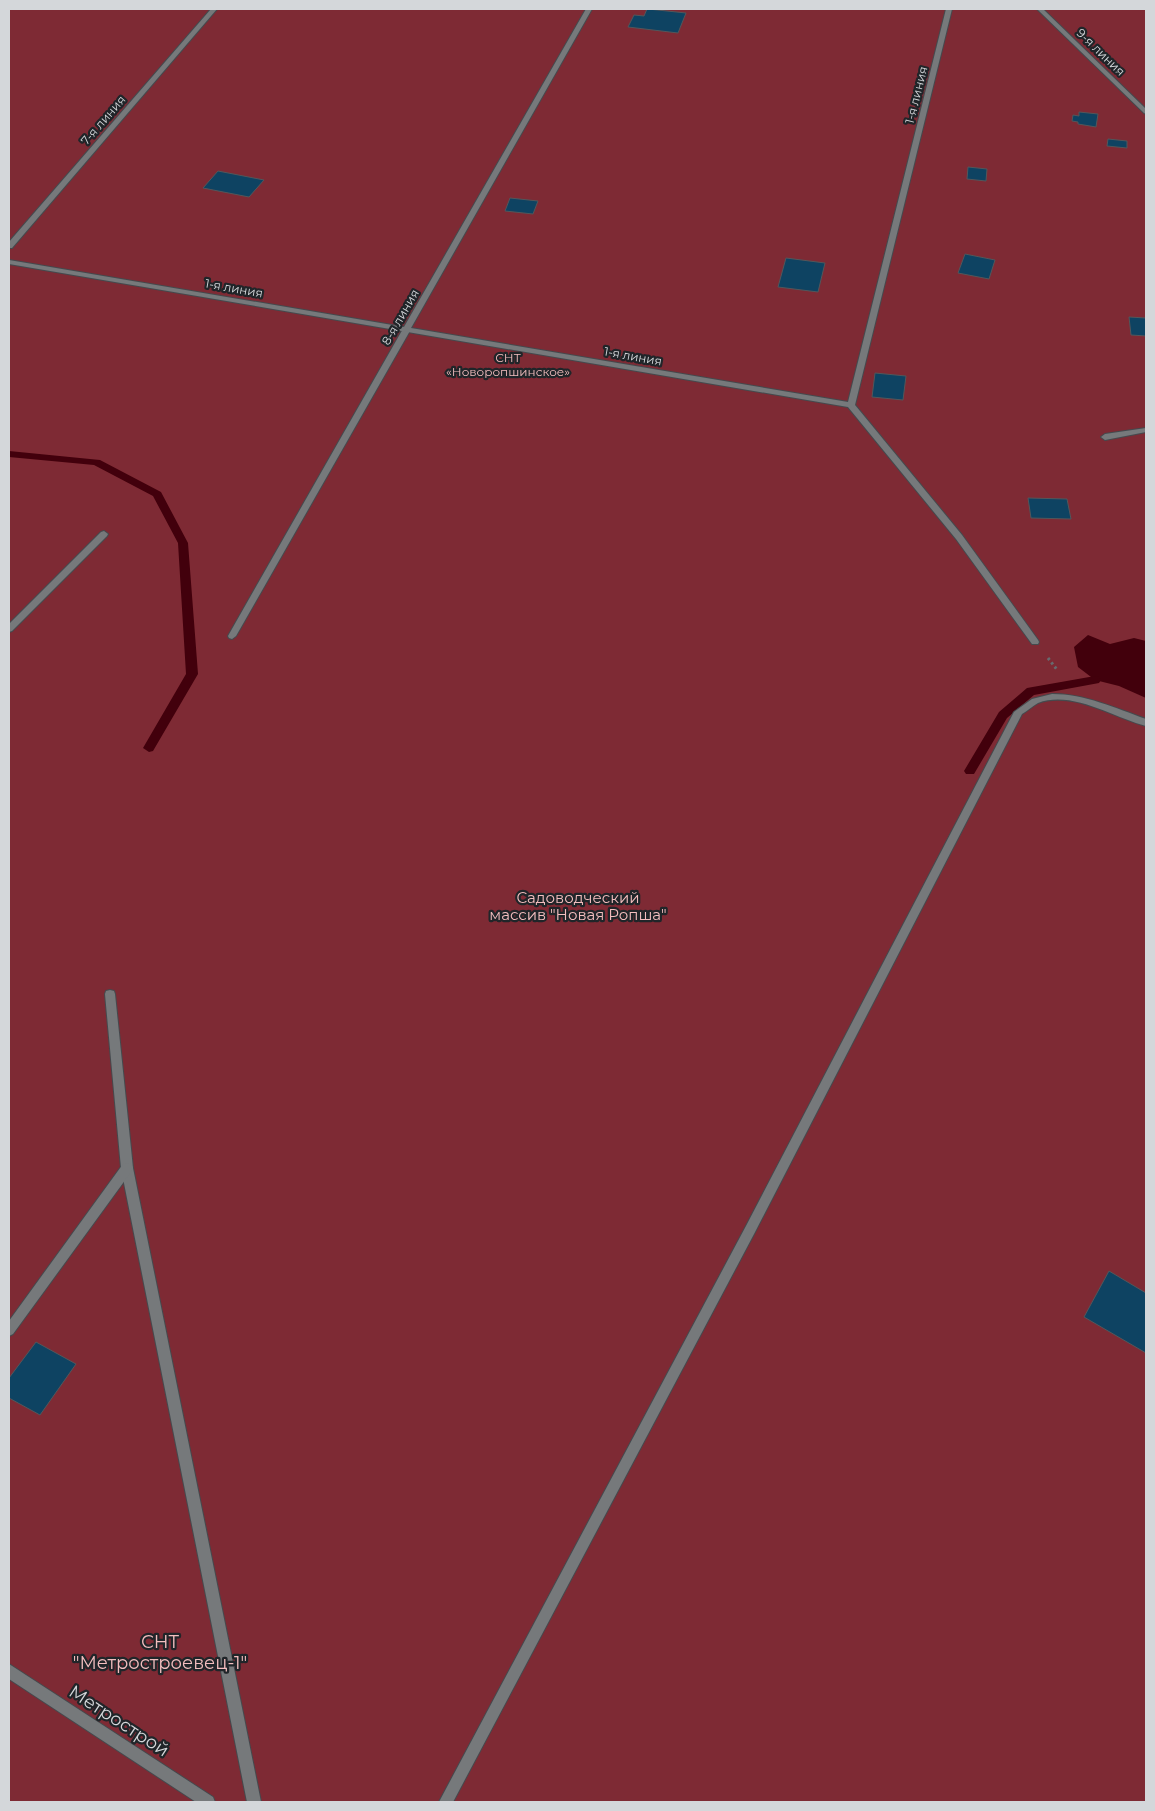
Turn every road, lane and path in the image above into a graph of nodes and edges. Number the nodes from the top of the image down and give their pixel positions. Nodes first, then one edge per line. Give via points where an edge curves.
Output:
1 (214, 9) edge
2 (589, 9) edge
3 (948, 9) edge
4 (1040, 9) edge
5 (1146, 112) edge
6 (9, 246) edge
7 (9, 262) edge
8 (406, 329) junction
9 (851, 405) junction
10 (1146, 430) edge
11 (1106, 437) dead end
12 (104, 534) dead end
13 (9, 630) edge
14 (232, 636) dead end
15 (1035, 642) dead end
16 (1146, 723) edge
17 (110, 994) dead end
18 (127, 1168) junction
19 (9, 1330) edge
20 (9, 1672) edge
21 (208, 1802) edge
22 (254, 1802) edge
23 (446, 1802) edge

1 - 6 street, 7-я линия
2 - 8 street, 8-я линия
3 - 9 street, 1-я линия
4 - 5 street, 9-я линия
7 - 8 street, 1-я линия
8 - 9 street, 1-я линия
8 - 14 street, 8-я линия
9 - 15 street via 959,537
10 - 11 street
12 - 13 street
16 - 23 street via 1081,700 1059,697 1037,700 1018,712 750,1230
17 - 18 street
18 - 19 street
18 - 22 street
20 - 21 street, Метрострой

